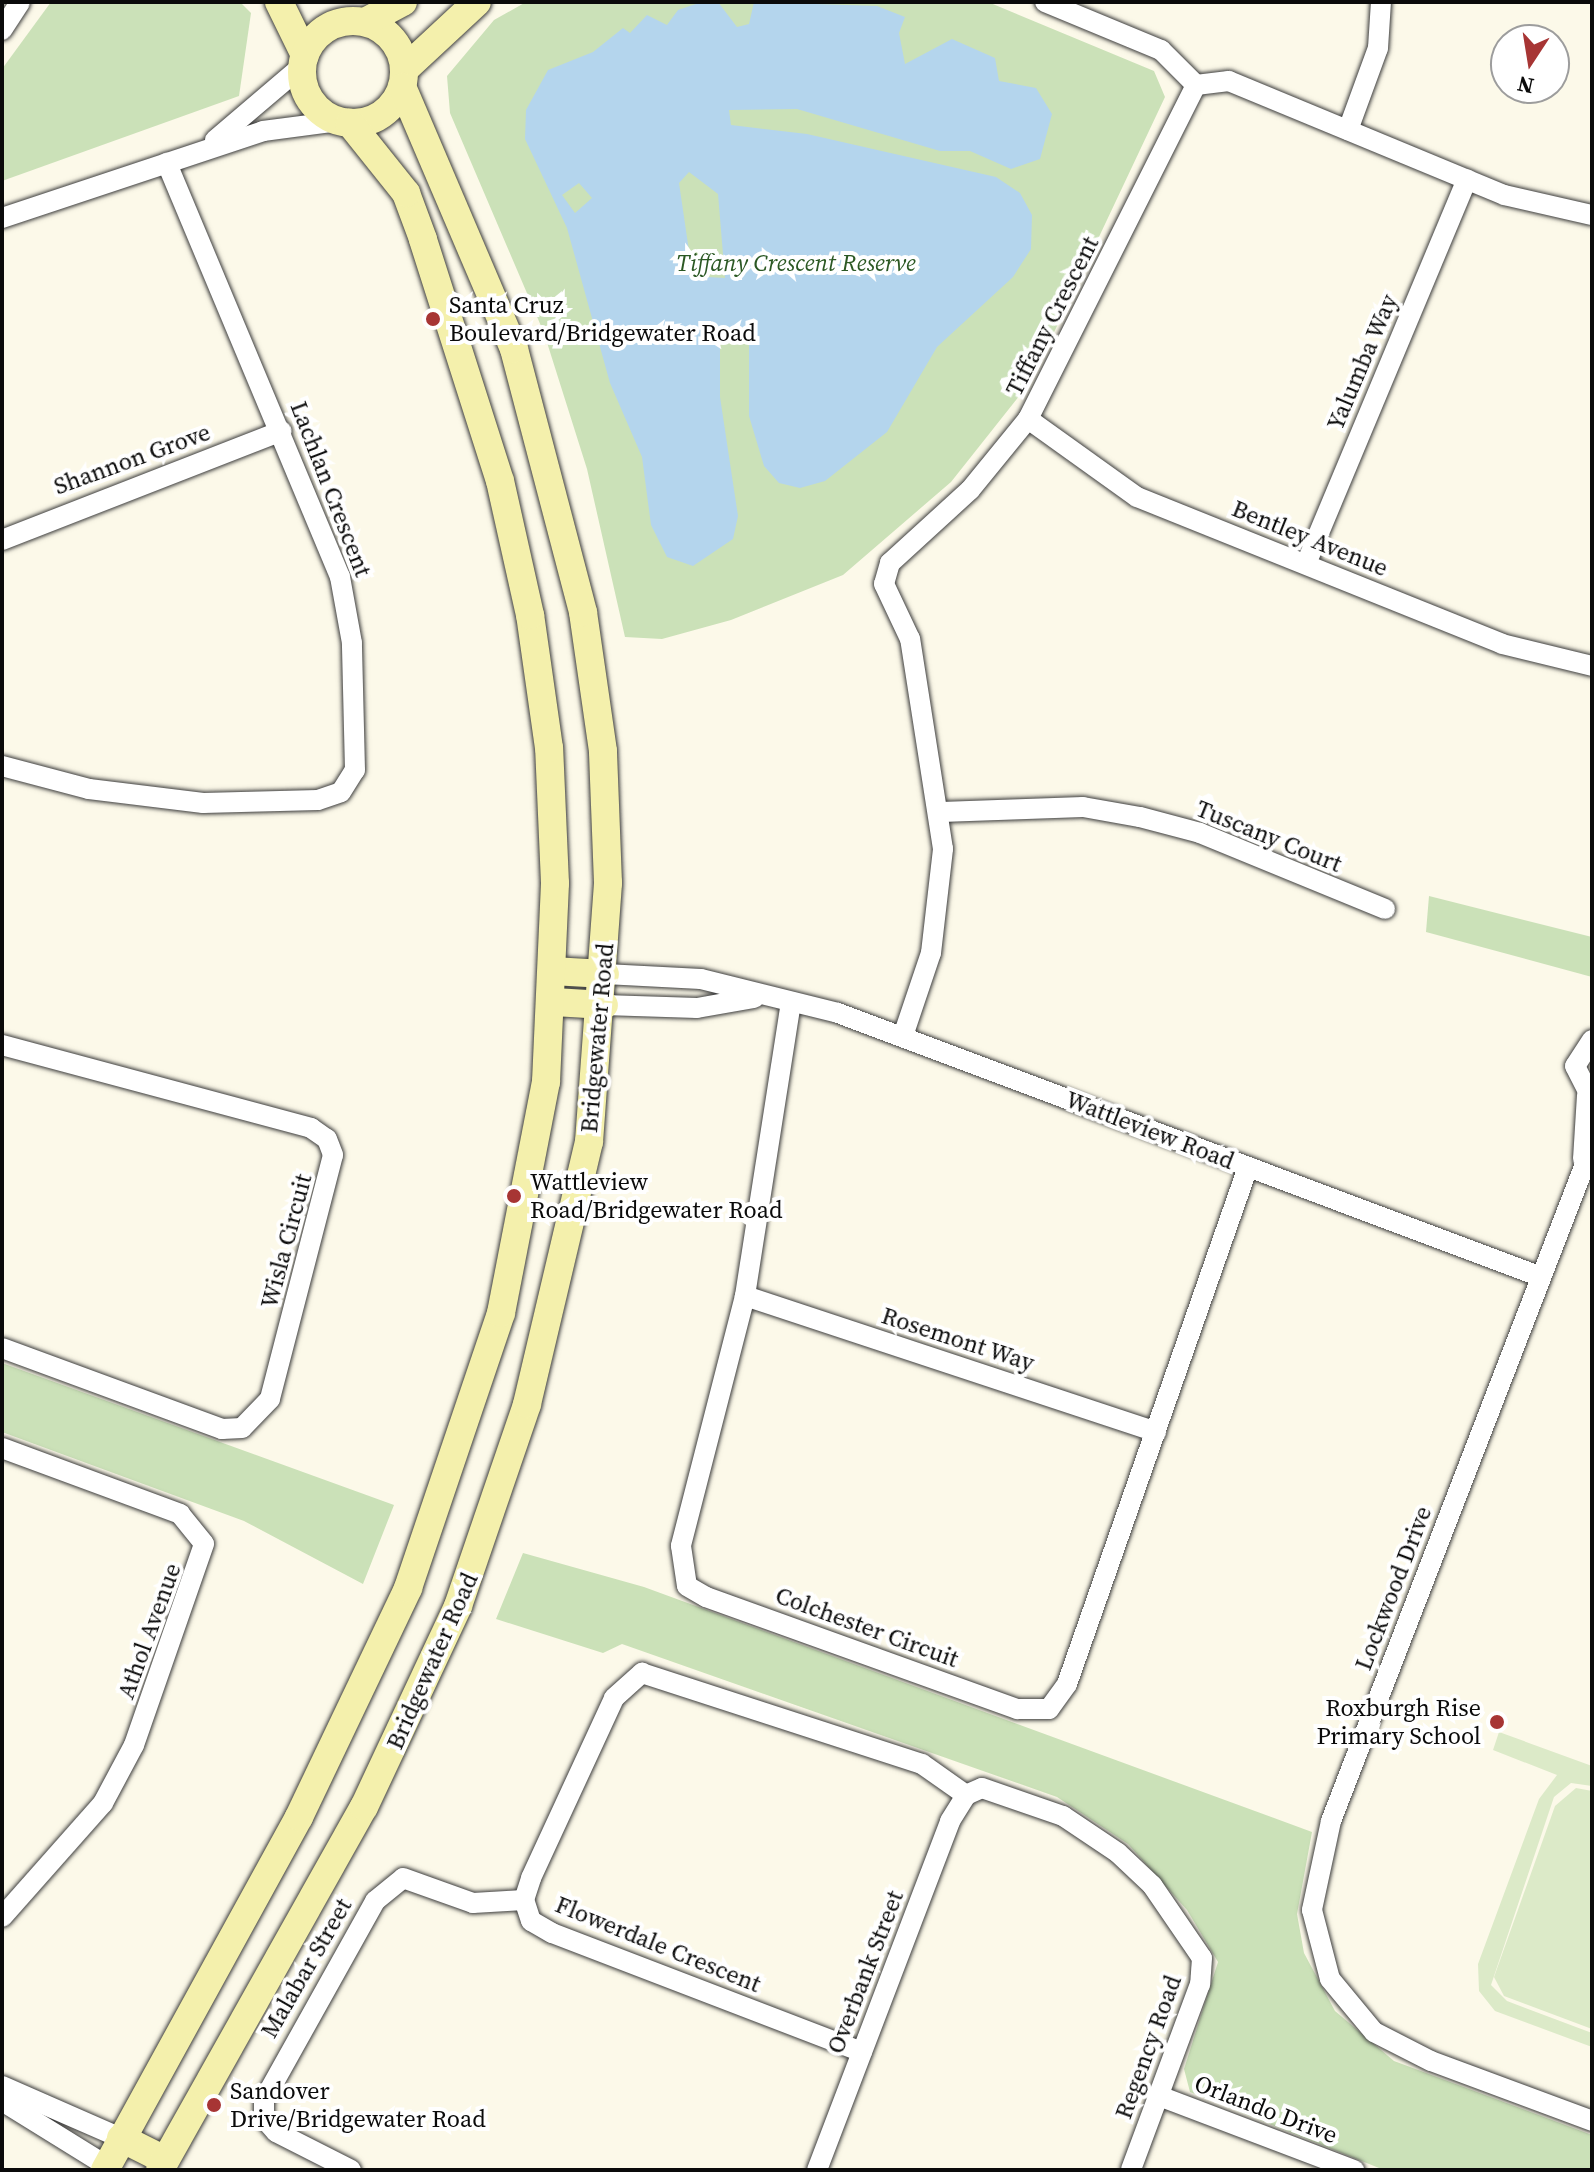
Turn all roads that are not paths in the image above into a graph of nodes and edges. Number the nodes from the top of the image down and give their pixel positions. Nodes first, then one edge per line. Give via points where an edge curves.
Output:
1 (20, 2) edge
2 (279, 2) edge
3 (329, 2) edge
4 (403, 2) edge
5 (477, 2) edge
6 (1045, 2) edge
7 (1381, 2) edge
8 (358, 21) junction
9 (2, 30) edge
10 (304, 60) junction
11 (404, 78) junction
12 (1196, 85) junction
13 (345, 122) junction
14 (1348, 130) junction
15 (202, 149) junction
16 (167, 163) junction
17 (1467, 179) junction
18 (1592, 215) edge
19 (2, 218) edge
20 (1028, 419) junction
21 (281, 431) junction
22 (2, 540) edge
23 (1306, 564) junction
24 (1592, 666) edge
25 (4, 773) edge
26 (941, 812) junction
27 (1385, 909) dead end
28 (552, 971) junction
29 (605, 974) junction
30 (758, 998) junction
31 (554, 1002) junction
32 (791, 1002) junction
33 (604, 1005) junction
34 (903, 1036) junction
35 (1592, 1040) edge
36 (2, 1045) edge
37 (1589, 1097) edge
38 (1587, 1153) edge
39 (1248, 1167) junction
40 (1539, 1276) junction
41 (745, 1296) junction
42 (2, 1348) edge
43 (1156, 1432) junction
44 (2, 1448) edge
45 (966, 1795) junction
46 (524, 1900) junction
47 (2, 1917) edge
48 (862, 2052) junction
49 (2, 2086) edge
50 (1159, 2096) junction
51 (2, 2101) edge
52 (1592, 2121) edge
53 (121, 2138) junction
54 (163, 2165) edge
55 (109, 2169) edge
56 (351, 2170) edge
57 (817, 2170) edge
58 (1131, 2170) edge
59 (1354, 2170) edge

1 - 9 street
2 - 10 street
3 - 8 street
4 - 8 street
5 - 11 street
6 - 12 street via 1161,50
7 - 14 street via 1378,48
8 - 10 street via 322,31
8 - 11 street via 393,39
10 - 13 street via 310,100
10 - 15 street
11 - 13 street via 382,114
11 - 29 street, Bridgewater Road via 514,349 557,493 603,751
12 - 14 street via 1229,81
12 - 20 street, Tiffany Crescent
13 - 15 street via 307,121
13 - 28 street, Bridgewater Road via 406,193 500,481 549,748
14 - 17 street
15 - 16 street
16 - 19 street
16 - 21 street, Lachlan Crescent
17 - 18 street
17 - 23 street, Yalumba Way
20 - 23 street, Bentley Avenue via 1137,497
20 - 26 street, Tiffany Crescent via 970,490 890,563 884,584 910,639
21 - 22 street, Shannon Grove
21 - 25 street, Lachlan Crescent via 348,606 356,761 348,786 318,800 203,803
23 - 24 street, Bentley Avenue via 1502,644
26 - 27 street, Tuscany Court via 1083,807 1140,817 1200,833
26 - 34 street, Tiffany Crescent via 934,937
28 - 29 street, Wattleview Road
28 - 31 street, Bridgewater Road
29 - 30 street, Wattleview Road via 701,979
29 - 33 street, Bridgewater Road
30 - 32 street, Wattleview Road
30 - 33 street, Wattleview Road via 697,1008
31 - 33 street, Wattleview Road
31 - 53 street, Bridgewater Road via 517,1249 428,1540 299,1817
32 - 34 street, Wattleview Road
32 - 41 street, Colchester Circuit
33 - 54 street, Bridgewater Road via 589,1142 562,1276 478,1557 364,1807
34 - 39 street, Wattleview Road
35 - 37 street, Lockwood Drive via 1575,1066
36 - 42 street, Wisla Circuit via 311,1128 327,1139 333,1155 270,1399 242,1428 222,1429
37 - 38 street, Lockwood Drive
38 - 40 street, Lockwood Drive
39 - 40 street, Wattleview Road
39 - 43 street, Colchester Circuit
40 - 52 street, Lockwood Drive via 1317,1860 1312,1910 1330,1979 1374,2032 1431,2061
41 - 43 street, Rosemont Way
41 - 43 street, Colchester Circuit via 681,1546 687,1586 1017,1709 1049,1709 1060,1699
44 - 47 street, Athol Avenue via 180,1514 204,1544 134,1745 103,1803
45 - 46 street, Flowerdale Crescent via 922,1764 642,1673 624,1681 614,1698
45 - 48 street, Overbank Street
45 - 50 street, Regency Road via 992,1789 1079,1825 1135,1867 1198,1949 1203,1972
46 - 48 street, Flowerdale Crescent via 531,1921 552,1933
46 - 56 street, Malabar Street via 473,1903 403,1878 375,1901 264,2100 264,2118 276,2132
48 - 57 street, Overbank Street
49 - 53 street
50 - 58 street, Regency Road
50 - 59 street, Orlando Drive
51 - 55 street
53 - 54 street
53 - 55 street, Bridgewater Road

